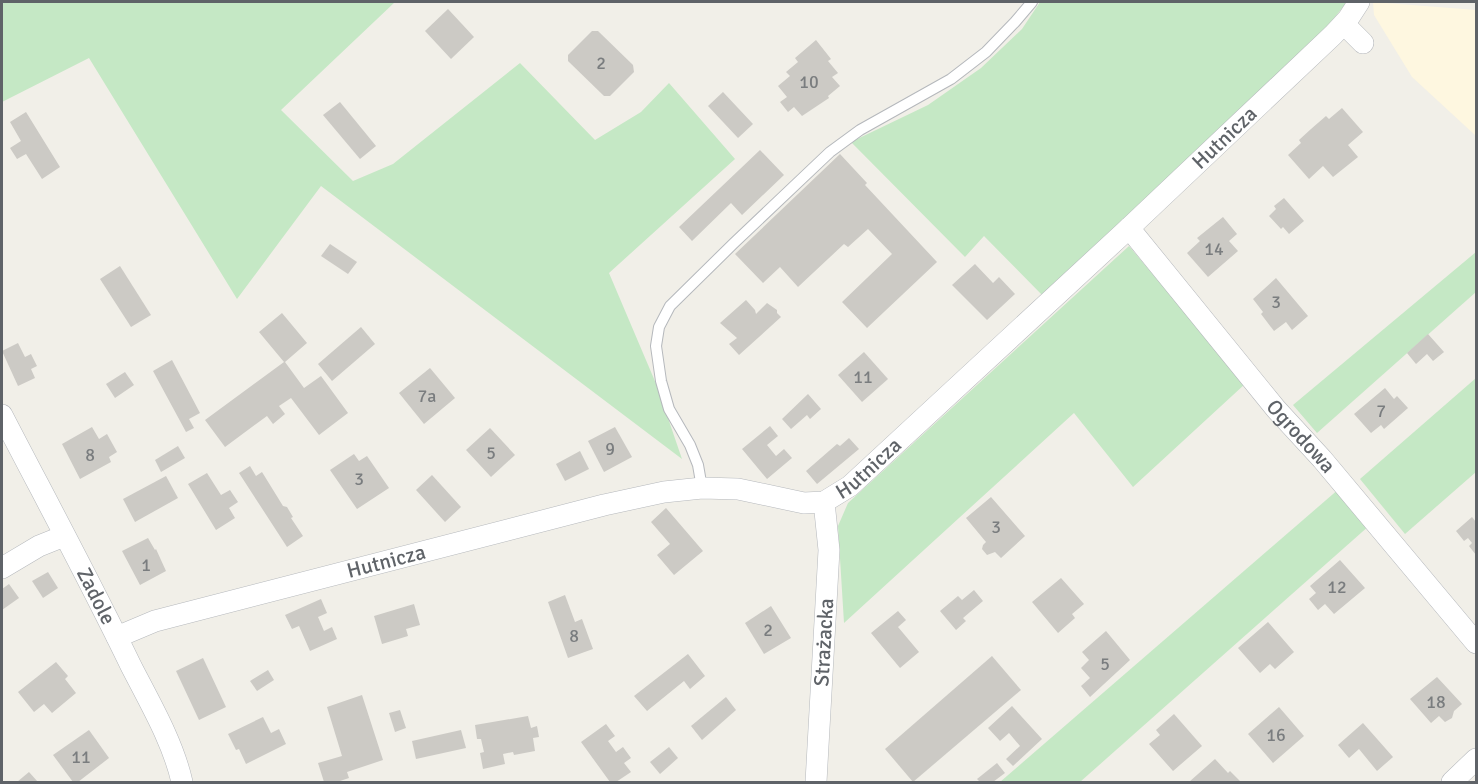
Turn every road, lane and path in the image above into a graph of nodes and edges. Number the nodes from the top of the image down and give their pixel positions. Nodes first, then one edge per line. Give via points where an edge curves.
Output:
1 (1032, 2) edge
2 (1359, 2) edge
3 (1344, 24) junction
4 (1363, 43) dead end
5 (1129, 228) junction
6 (2, 415) edge
7 (702, 488) junction
8 (824, 502) junction
9 (64, 536) junction
10 (2, 568) edge
11 (117, 637) junction
12 (1476, 643) edge
13 (1476, 759) edge
14 (182, 783) edge
15 (816, 783) edge
16 (1452, 783) edge

1 - 7 lane via 986,52 951,79 860,130 830,152 670,306 659,327 656,346 661,381 669,409 698,465
2 - 3 street, Hutnicza
3 - 4 street
3 - 5 street, Hutnicza
5 - 8 street, Hutnicza via 850,486
5 - 12 street, Ogrodowa via 1276,409
6 - 9 street, Zadole
7 - 8 street, Hutnicza via 738,489 804,503
7 - 11 street, Hutnicza via 604,505 155,621
8 - 15 street, Strażacka via 830,550
9 - 10 street
9 - 11 street, Zadole
11 - 14 street, Zadole via 162,729
13 - 16 street

